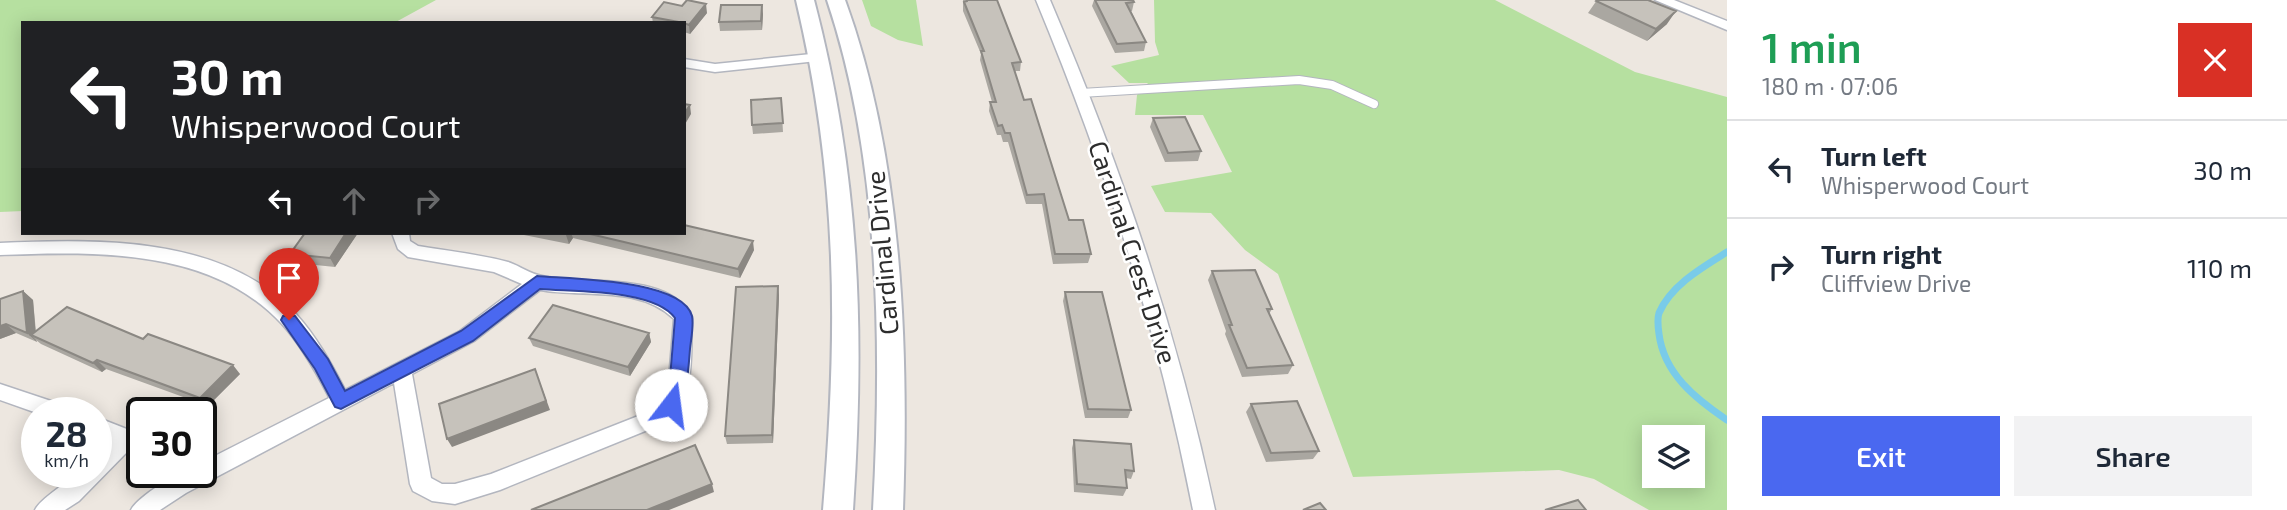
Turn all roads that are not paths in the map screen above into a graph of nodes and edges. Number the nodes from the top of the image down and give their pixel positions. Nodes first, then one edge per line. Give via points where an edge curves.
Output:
1 (805, 0) edge
2 (836, 0) edge
3 (1043, 0) edge
4 (1662, 0) edge
5 (1727, 26) edge
6 (821, 57) junction
7 (686, 63) edge
8 (1081, 93) junction
9 (1374, 104) dead end
10 (401, 235) edge
11 (0, 248) edge
12 (537, 282) junction
13 (402, 371) junction
14 (0, 392) edge
15 (21, 399) edge
16 (341, 402) junction
17 (217, 459) edge
18 (77, 488) edge
19 (164, 488) edge
20 (46, 510) edge
21 (142, 510) edge
22 (838, 510) edge
23 (888, 510) edge
24 (1204, 510) edge

1 - 6 main road, Cardinal Drive
2 - 23 main road, Cardinal Drive via 863,100 880,198 890,368
3 - 8 street, Cardinal Crest Drive
4 - 5 street
6 - 7 street via 715,68
6 - 22 main road, Cardinal Drive via 838,165 845,256
8 - 9 lane via 1299,80 1332,85
8 - 24 street, Cardinal Crest Drive via 1136,243
10 - 12 street via 405,247 414,252 507,268
11 - 16 street via 106,248 174,258 220,272 252,289 286,317 322,364
12 - 13 street via 467,336
12 - 13 street via 624,290 663,298 675,306 684,317 678,391 671,405 658,417 492,483 440,494 421,484
13 - 16 street
14 - 15 street
16 - 17 street
18 - 20 street
19 - 21 street

